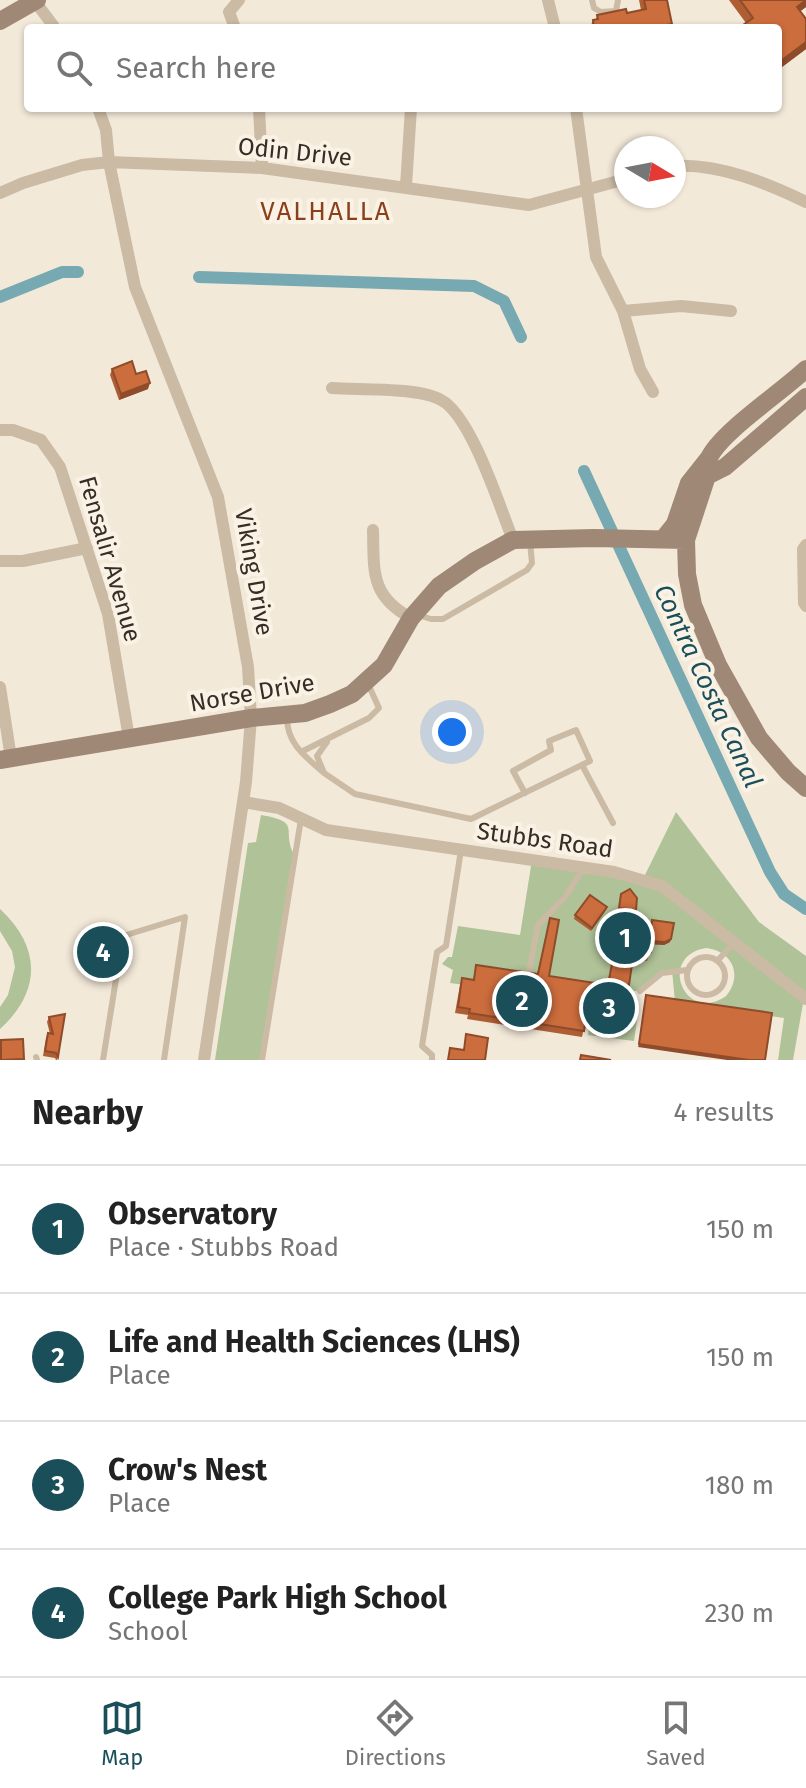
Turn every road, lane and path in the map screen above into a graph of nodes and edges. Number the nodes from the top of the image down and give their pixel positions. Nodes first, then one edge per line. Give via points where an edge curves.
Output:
1 (239, 0) edge
2 (548, 0) edge
3 (592, 0) edge
4 (618, 0) edge
5 (35, 1) edge
6 (0, 21) edge
7 (52, 24) edge
8 (234, 24) edge
9 (554, 24) edge
10 (99, 112) edge
11 (259, 112) edge
12 (411, 112) edge
13 (577, 112) edge
14 (109, 162) junction
15 (262, 168) junction
16 (686, 168) edge
17 (614, 182) edge
18 (406, 186) junction
19 (587, 189) junction
20 (0, 193) edge
21 (806, 202) edge
22 (623, 311) junction
23 (731, 311) dead end
24 (806, 369) edge
25 (332, 388) dead end
26 (653, 392) dead end
27 (806, 397) edge
28 (0, 430) edge
29 (708, 468) junction
30 (373, 530) dead end
31 (521, 539) junction
32 (663, 539) junction
33 (686, 540) junction
34 (806, 545) edge
35 (87, 548) junction
36 (0, 561) edge
37 (806, 606) edge
38 (413, 616) junction
39 (366, 681) junction
40 (0, 687) edge
41 (287, 714) junction
42 (251, 718) junction
43 (129, 738) junction
44 (329, 739) junction
45 (301, 752) junction
46 (6, 759) edge
47 (582, 765) junction
48 (324, 773) junction
49 (806, 788) edge
50 (525, 793) junction
51 (243, 802) junction
52 (301, 819) junction
53 (613, 823) dead end
54 (461, 850) junction
55 (584, 867) junction
56 (734, 943) junction
57 (718, 960) junction
58 (687, 970) junction
59 (529, 972) edge
60 (640, 991) dead end
61 (806, 999) edge
62 (103, 1060) edge
63 (164, 1060) edge
64 (204, 1060) edge
65 (262, 1060) edge
66 (432, 1060) edge

1 - 8 street via 229,12
2 - 9 street
3 - 4 lane via 601,12 616,11
5 - 6 street
5 - 7 street
10 - 14 street, Viking Drive
11 - 15 street
12 - 18 street
13 - 19 street
14 - 15 street, Odin Drive
14 - 20 street, Odin Drive via 82,165
14 - 42 street, Viking Drive via 135,287 218,497 248,667
15 - 18 street, Odin Drive
16 - 21 street via 769,184
17 - 19 street, Odin Drive
18 - 19 street, Odin Drive via 529,205
19 - 22 street via 596,257
22 - 23 street via 681,306
22 - 26 street via 640,369
24 - 29 street via 725,436
25 - 31 street via 423,393 442,400 457,412
27 - 29 street via 725,467
28 - 35 street, Fensalir Avenue via 41,440 60,467
29 - 32 street via 689,483 675,524
29 - 33 street
30 - 38 street via 374,575 382,596 395,610
31 - 32 street, Norse Drive
31 - 38 street, Norse Drive via 439,586
31 - 38 lane via 532,563 527,570 443,619
32 - 33 street, Norse Drive
33 - 49 street via 693,605 718,665 759,738
34 - 37 street
35 - 36 street
35 - 43 street, Fensalir Avenue via 108,614
38 - 39 street, Norse Drive via 384,665
39 - 41 street, Norse Drive via 330,704
39 - 44 lane via 379,708
40 - 46 street
41 - 42 street, Norse Drive
41 - 45 lane via 287,729
42 - 43 street, Norse Drive
42 - 51 street, Viking Drive
43 - 46 street, Norse Drive
44 - 45 lane
44 - 48 lane via 317,756
45 - 48 lane
47 - 50 lane
47 - 50 lane via 590,761 576,730 549,741 551,750 513,771
47 - 53 lane
48 - 50 lane via 355,794 471,819
51 - 52 street, Stubbs Road via 279,808
51 - 64 street, Viking Drive
52 - 54 street, Stubbs Road via 326,830
52 - 65 lane
54 - 55 street, Stubbs Road
54 - 66 lane via 446,946 437,952 425,1023 422,1046
55 - 56 street, Stubbs Road via 662,886
55 - 59 lane via 538,925
56 - 57 lane
56 - 61 street, Stubbs Road
57 - 58 lane via 700,957
57 - 58 lane via 724,981 710,995 691,988
58 - 60 lane via 662,973
62 - 63 lane via 123,936 185,917

